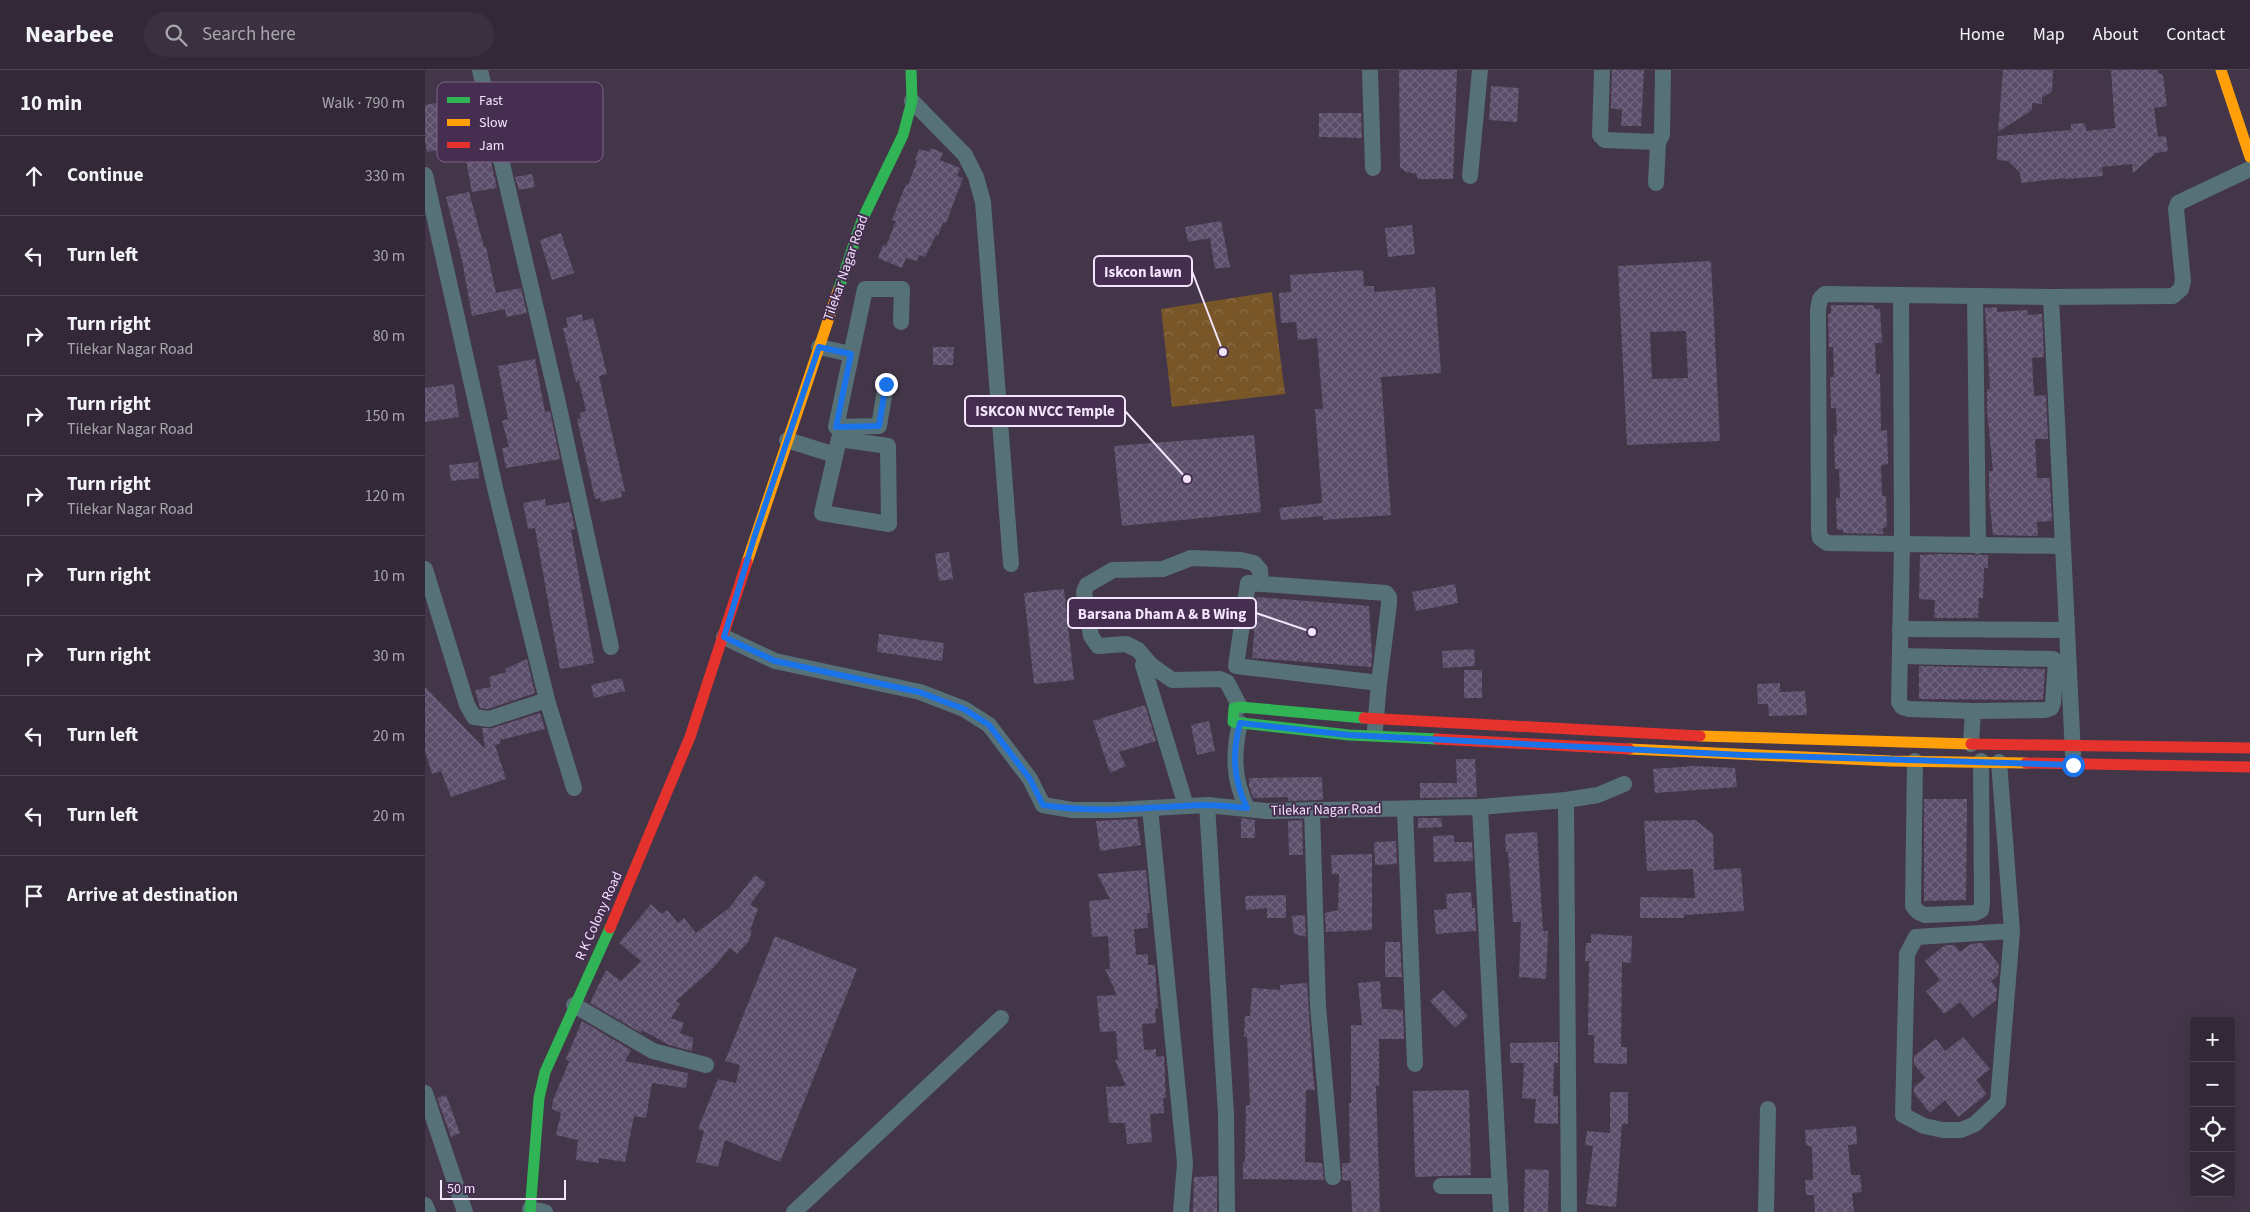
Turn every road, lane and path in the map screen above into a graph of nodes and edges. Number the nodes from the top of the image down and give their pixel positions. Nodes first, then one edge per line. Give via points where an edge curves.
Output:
1 (911, 70) edge
2 (1370, 70) edge
3 (1480, 70) edge
4 (1602, 70) edge
5 (1663, 70) edge
6 (2221, 70) edge
7 (912, 101) junction
8 (1658, 142) junction
9 (2250, 157) edge
10 (502, 162) edge
11 (1373, 168) dead end
12 (2250, 170) edge
13 (425, 175) edge
14 (1471, 176) dead end
15 (1656, 183) dead end
16 (1901, 296) junction
17 (1975, 296) junction
18 (2051, 297) junction
19 (901, 322) dead end
20 (819, 347) junction
21 (851, 354) junction
22 (886, 384) dead end
23 (787, 440) junction
24 (835, 455) junction
25 (1902, 544) junction
26 (1978, 546) junction
27 (2063, 546) junction
28 (1011, 564) dead end
29 (425, 569) edge
30 (1261, 584) junction
31 (1900, 629) junction
32 (2066, 630) junction
33 (724, 637) junction
34 (611, 647) dead end
35 (1900, 656) junction
36 (1143, 665) dead end
37 (1379, 683) junction
38 (547, 700) junction
39 (1973, 711) junction
40 (1240, 715) junction
41 (1376, 719) junction
42 (1374, 736) junction
43 (1971, 744) junction
44 (2072, 746) junction
45 (2250, 748) edge
46 (1915, 761) junction
47 (1981, 761) junction
48 (1999, 762) junction
49 (2073, 765) junction
50 (2250, 767) edge
51 (1624, 784) dead end
52 (574, 788) dead end
53 (1566, 800) junction
54 (1207, 805) junction
55 (1186, 806) junction
56 (1480, 807) junction
57 (1150, 808) junction
58 (1247, 808) junction
59 (1405, 809) junction
60 (1312, 810) junction
61 (2012, 931) junction
62 (573, 1005) junction
63 (1001, 1018) dead end
64 (1415, 1064) dead end
65 (707, 1065) dead end
66 (425, 1093) edge
67 (1768, 1110) dead end
68 (1333, 1177) dead end
69 (1441, 1186) dead end
70 (1500, 1186) junction
71 (425, 1205) edge
72 (535, 1211) edge
73 (428, 1212) edge
74 (465, 1212) edge
75 (794, 1212) edge
76 (1181, 1212) edge
77 (1227, 1212) edge
78 (1501, 1212) edge
79 (1569, 1212) edge
80 (1766, 1212) edge

1 - 7 street, Tilekar Nagar Road
2 - 11 street
3 - 14 street
4 - 8 street via 1600,135 1605,140
5 - 8 street via 1662,135
6 - 9 street
7 - 20 street, Tilekar Nagar Road via 903,135 862,220
7 - 28 street via 965,155 983,202
8 - 15 street
10 - 34 street
12 - 18 street via 2178,203 2183,281 2181,289 2173,296
13 - 38 street via 496,492
16 - 17 street
16 - 25 street
16 - 25 street via 1825,294 1820,299 1818,318 1821,538 1827,543
17 - 18 street
17 - 26 street
18 - 27 street
19 - 21 street via 902,289 865,289
20 - 21 street
20 - 23 street, Tilekar Nagar Road
21 - 22 street via 836,427 879,426
23 - 24 street
23 - 33 street, Tilekar Nagar Road
24 - 24 street via 839,439 888,446 889,524 822,512
25 - 26 street
25 - 31 street
26 - 27 street
27 - 32 street
29 - 38 street via 467,706 474,717 489,720
30 - 37 street via 1386,593 1389,604
30 - 37 street via 1248,583 1236,666
30 - 40 street via 1260,570 1254,564 1241,560 1191,558 1163,569 1113,570 1087,585 1084,592 1091,636 1098,646 1126,644 1138,650 1151,665 1172,680 1220,679 1227,682
31 - 32 street
31 - 35 street
32 - 44 street
33 - 57 street, Tilekar Nagar Road via 775,661 919,692 964,709 989,725 1030,779 1043,805 1071,810
33 - 62 street, R K Colony Road via 656,819 602,948
35 - 39 street via 1899,702 1902,707
35 - 39 street via 2053,659 2057,662 2051,708
36 - 55 street
37 - 41 street
38 - 52 street
39 - 43 street
40 - 41 street
40 - 42 street
40 - 58 street via 1235,770
41 - 42 street
41 - 43 street via 1706,736
42 - 46 street
43 - 44 street
44 - 45 street
44 - 49 street
46 - 47 street
46 - 47 street via 1913,906 1925,915 1981,910
47 - 48 street
48 - 49 street
48 - 61 street
49 - 50 street
51 - 53 street, Tilekar Nagar Road via 1598,795
53 - 56 street, Tilekar Nagar Road
53 - 79 street
54 - 55 street, Tilekar Nagar Road
54 - 58 street, Tilekar Nagar Road
54 - 77 street via 1226,1114
55 - 57 street, Tilekar Nagar Road
56 - 59 street, Tilekar Nagar Road
56 - 70 street
57 - 76 street via 1185,1163
58 - 60 street, Tilekar Nagar Road
59 - 60 street, Tilekar Nagar Road
59 - 64 street
60 - 68 street via 1318,1006
61 - 61 street via 1997,1102 1975,1124 1961,1130 1924,1126 1903,1114 1907,954 1910,947 1916,937
62 - 65 street via 653,1051
62 - 72 street, R K Colony Road via 545,1072 539,1098
63 - 75 street
66 - 74 street
67 - 80 street
69 - 70 street
70 - 78 street
71 - 73 street

